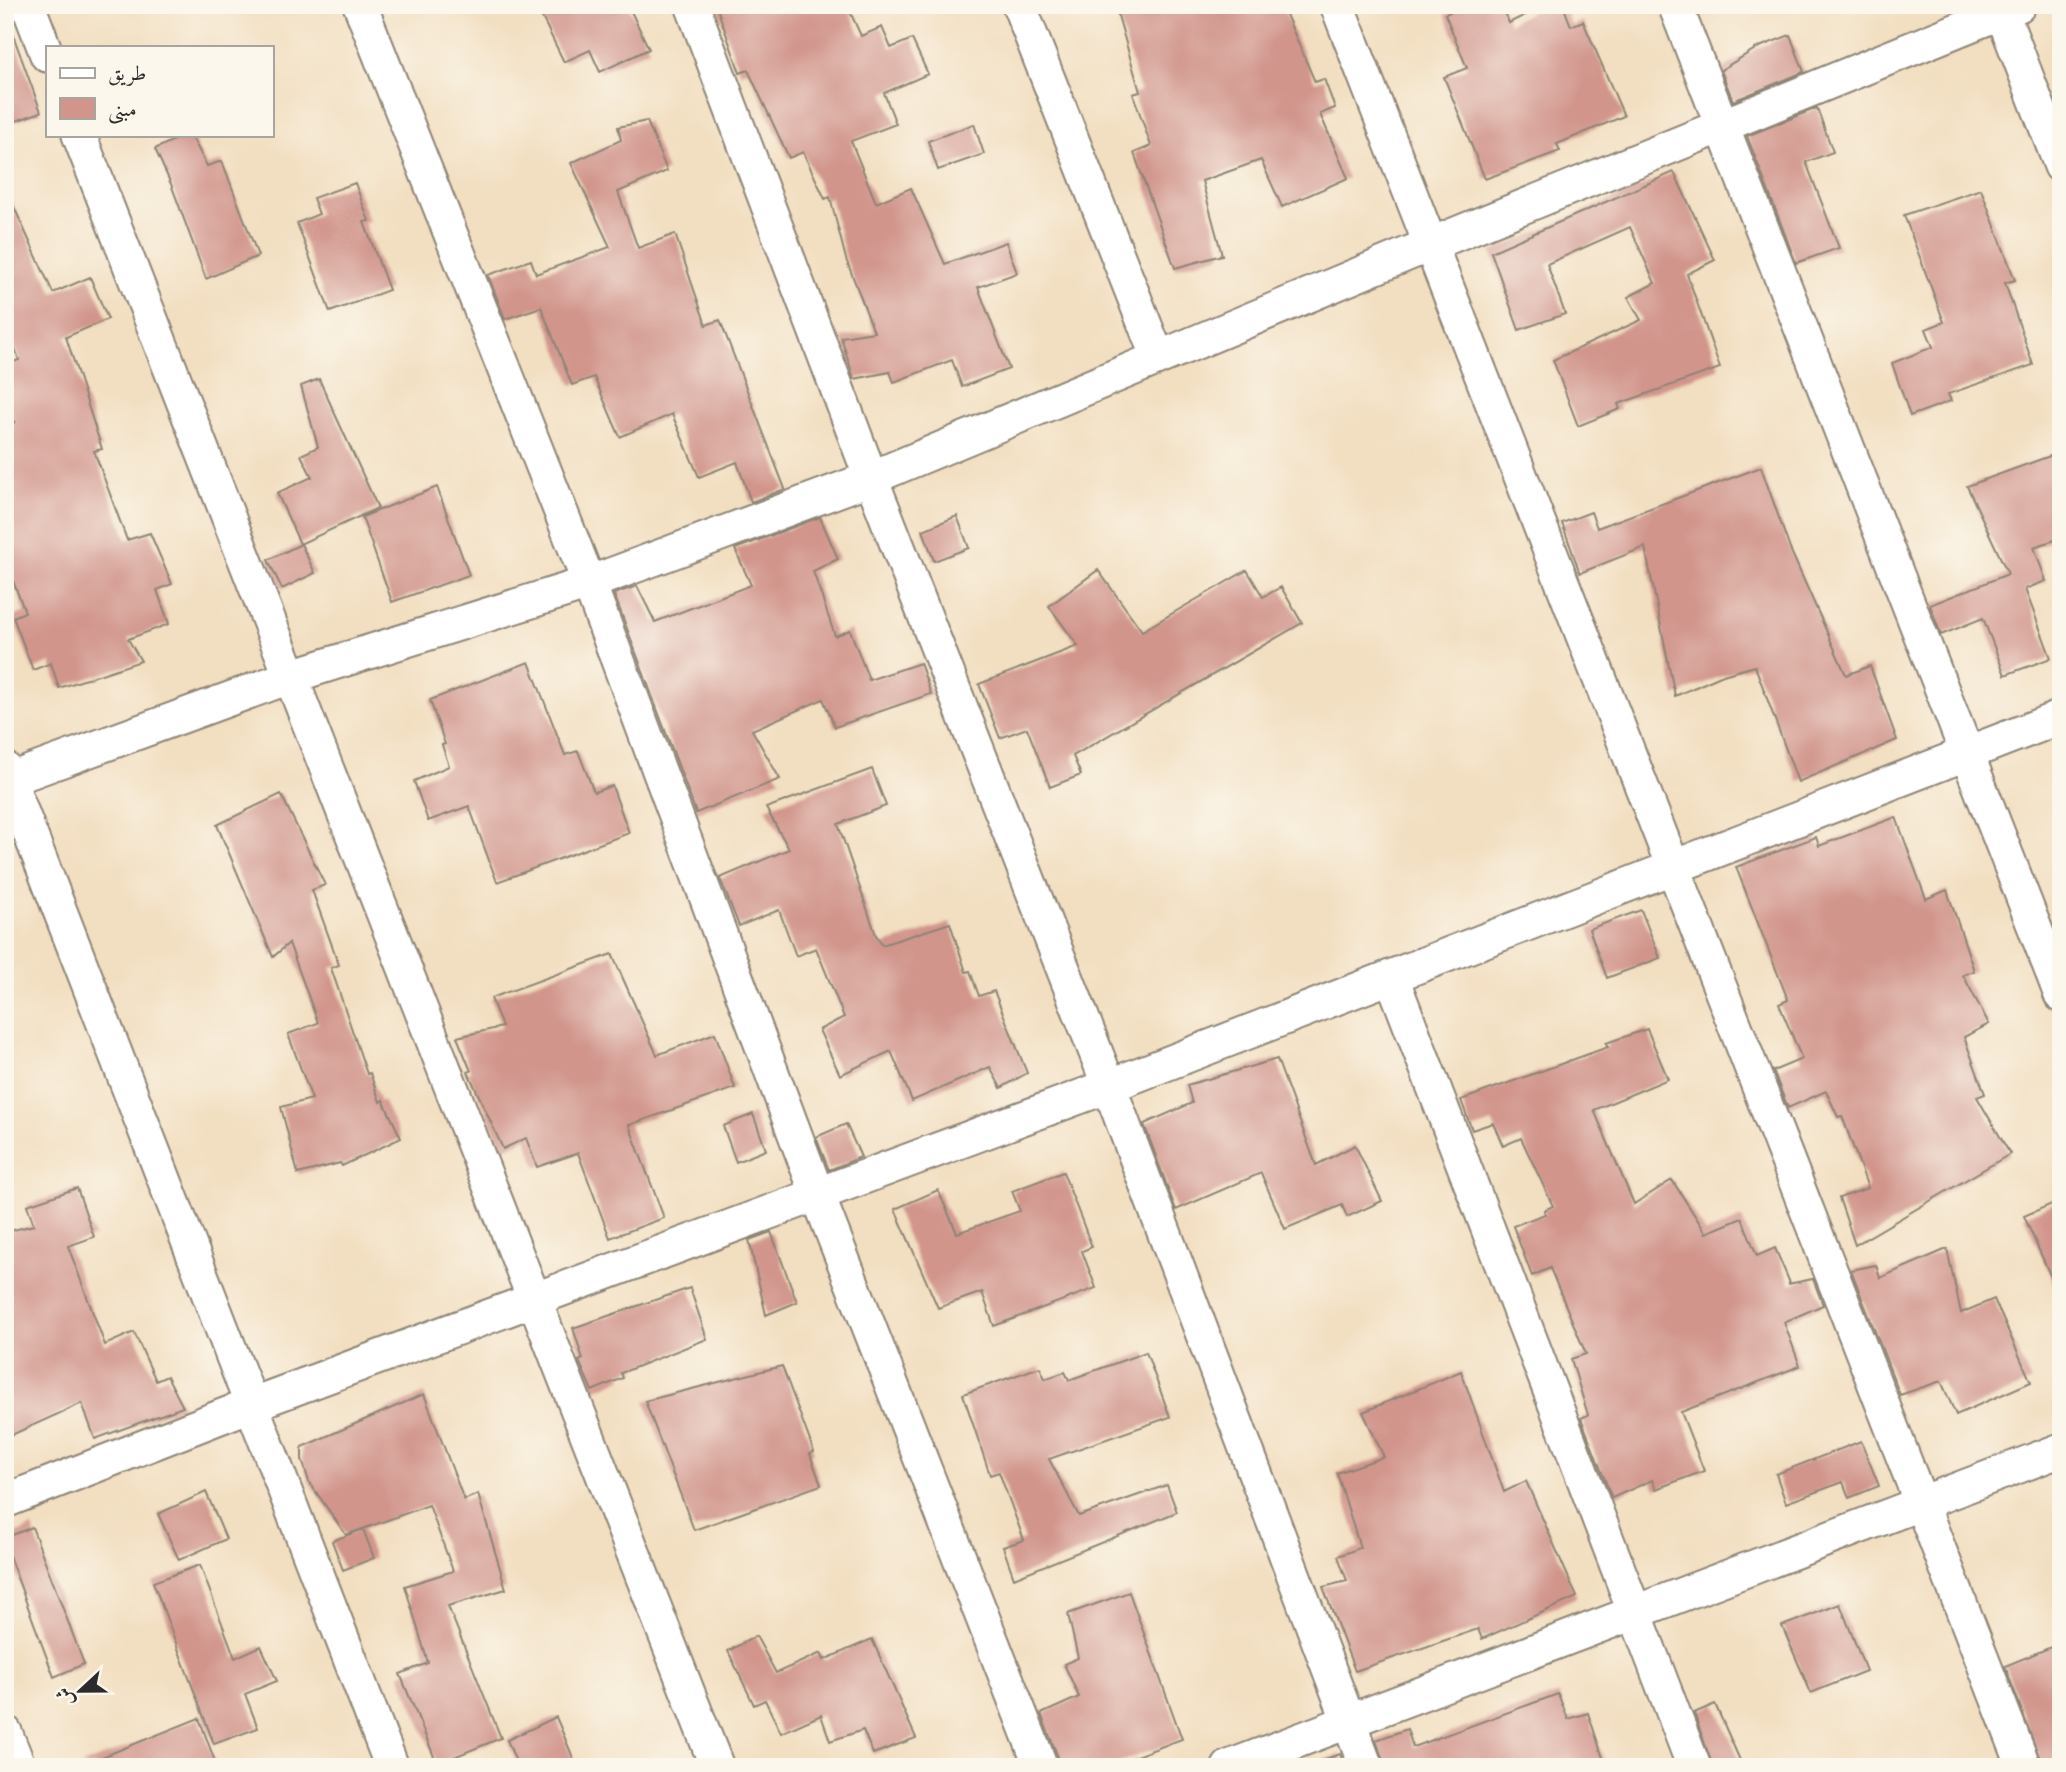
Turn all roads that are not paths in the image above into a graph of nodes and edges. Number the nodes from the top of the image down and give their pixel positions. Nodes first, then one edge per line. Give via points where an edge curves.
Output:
1 (28, 5) edge
2 (360, 5) edge
3 (692, 5) edge
4 (1019, 5) edge
5 (1337, 5) edge
6 (1675, 5) edge
7 (2006, 7) edge
8 (46, 52) edge
9 (1722, 127) junction
10 (79, 136) edge
11 (2061, 166) edge
12 (1429, 245) junction
13 (1158, 358) junction
14 (871, 478) junction
15 (589, 583) junction
16 (292, 676) junction
17 (2061, 717) edge
18 (1967, 754) junction
19 (7, 776) edge
20 (1673, 866) junction
21 (1392, 978) junction
22 (2061, 995) edge
23 (1109, 1086) junction
24 (818, 1196) junction
25 (536, 1300) junction
26 (253, 1404) junction
27 (2061, 1450) edge
28 (5, 1501) edge
29 (1924, 1504) junction
30 (1634, 1611) junction
31 (1348, 1721) junction
32 (5, 1732) edge
33 (19, 1767) edge
34 (392, 1767) edge
35 (716, 1767) edge
36 (1041, 1767) edge
37 (1229, 1767) edge
38 (1366, 1767) edge
39 (1694, 1767) edge
40 (2024, 1767) edge

1 - 8 street
2 - 15 street
3 - 14 street
4 - 13 street
5 - 12 street
6 - 9 street
7 - 9 street
7 - 11 street
9 - 12 street
9 - 18 street
10 - 16 street
12 - 13 street
12 - 20 street
13 - 14 street
14 - 15 street
14 - 23 street
15 - 16 street
15 - 24 street
16 - 19 street
16 - 25 street
17 - 18 street
18 - 20 street
18 - 22 street
19 - 26 street
20 - 21 street
20 - 29 street
21 - 23 street
21 - 30 street
23 - 24 street
23 - 31 street
24 - 25 street
24 - 36 street
25 - 26 street
25 - 35 street
26 - 28 street
26 - 34 street
27 - 29 street
29 - 30 street
29 - 40 street
30 - 31 street
30 - 39 street
31 - 37 street
31 - 38 street
32 - 33 street

